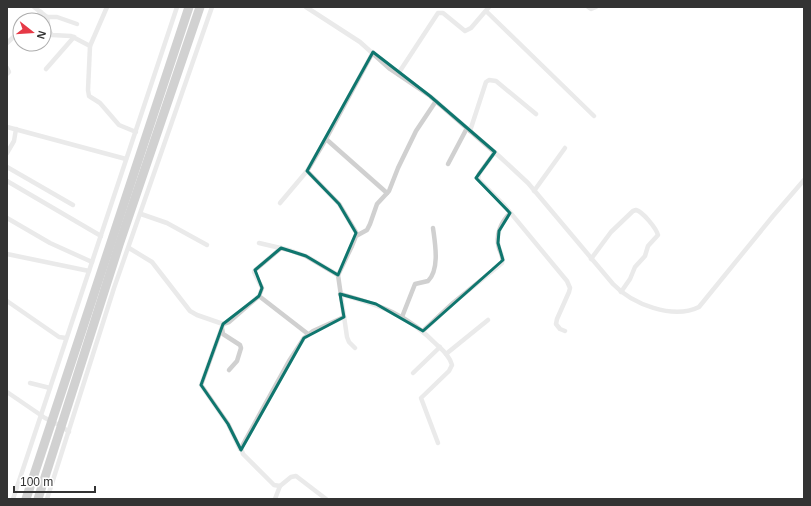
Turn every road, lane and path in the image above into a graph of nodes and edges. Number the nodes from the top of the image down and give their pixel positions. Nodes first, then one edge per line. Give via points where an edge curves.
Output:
1 (34, 7) edge
2 (107, 7) edge
3 (177, 7) edge
4 (189, 7) edge
5 (200, 7) edge
6 (212, 7) edge
7 (306, 7) edge
8 (588, 7) edge
9 (596, 7) edge
10 (488, 9) edge
11 (41, 12) edge
12 (52, 17) edge
13 (77, 24) dead end
14 (52, 35) edge
15 (74, 37) junction
16 (90, 46) junction
17 (373, 52) junction
18 (7, 68) edge
19 (46, 69) dead end
20 (7, 74) edge
21 (398, 74) junction
22 (436, 101) junction
23 (536, 114) dead end
24 (594, 116) dead end
25 (7, 127) edge
26 (469, 129) junction
27 (16, 130) junction
28 (136, 132) junction
29 (326, 139) junction
30 (564, 148) dead end
31 (495, 152) junction
32 (7, 153) edge
33 (126, 159) junction
34 (448, 164) dead end
35 (7, 167) edge
36 (306, 171) junction
37 (804, 180) edge
38 (7, 181) edge
39 (534, 191) junction
40 (387, 193) junction
41 (280, 203) dead end
42 (73, 205) dead end
43 (510, 213) junction
44 (141, 214) junction
45 (7, 218) edge
46 (433, 228) dead end
47 (357, 234) junction
48 (101, 236) junction
49 (259, 243) dead end
50 (207, 245) dead end
51 (129, 248) junction
52 (281, 248) junction
53 (7, 254) edge
54 (591, 259) junction
55 (92, 262) junction
56 (89, 271) junction
57 (338, 275) junction
58 (621, 292) junction
59 (340, 294) junction
60 (258, 296) junction
61 (7, 301) edge
62 (344, 317) junction
63 (402, 317) junction
64 (488, 320) dead end
65 (223, 324) junction
66 (423, 331) junction
67 (565, 331) dead end
68 (308, 334) junction
69 (66, 338) junction
70 (440, 347) junction
71 (355, 348) dead end
72 (446, 354) junction
73 (229, 370) dead end
74 (413, 373) dead end
75 (30, 383) dead end
76 (50, 388) junction
77 (7, 392) edge
78 (41, 414) junction
79 (52, 420) junction
80 (61, 426) junction
81 (69, 432) junction
82 (438, 443) dead end
83 (241, 450) junction
84 (280, 486) junction
85 (13, 499) edge
86 (26, 499) edge
87 (38, 499) edge
88 (47, 499) edge
89 (275, 499) edge
90 (326, 499) edge

1 - 11 street
2 - 16 street
3 - 28 street
4 - 79 highway
5 - 80 highway
6 - 44 street
7 - 17 street
8 - 9 street
10 - 21 street via 465,31 443,13 438,13
10 - 24 street
12 - 13 street
14 - 15 street
15 - 16 street
15 - 19 street
16 - 28 street via 89,96 120,125
17 - 21 street
17 - 29 street
18 - 20 street
21 - 22 street
22 - 26 street
22 - 40 street via 416,131
23 - 26 street via 496,81 489,80 486,82
25 - 27 street
26 - 31 street
26 - 34 street
27 - 32 street via 14,141
27 - 33 street
28 - 33 street
29 - 36 street
29 - 40 street
30 - 39 street
31 - 39 street
31 - 43 street via 478,179
33 - 48 street
35 - 42 street
36 - 41 street
36 - 47 street via 334,199
37 - 58 street via 699,307 686,311 669,310 642,304
38 - 48 street
39 - 54 street
40 - 47 street via 377,204 367,230
43 - 66 street via 499,231 498,243 503,257 502,263
43 - 67 street via 569,285 569,292 556,324
44 - 50 street via 167,223
44 - 51 street
45 - 55 street via 50,243
46 - 63 street via 436,253 432,275 428,281 415,284
47 - 57 street
48 - 55 street
49 - 52 street
51 - 65 street via 152,262 190,311
51 - 81 street
52 - 57 street via 306,256
52 - 60 street via 254,272 262,288
53 - 56 street
54 - 58 street
54 - 58 street via 611,232 633,211 642,213 658,235 648,246 645,256
55 - 56 street
56 - 69 street
57 - 59 street
59 - 62 street
59 - 63 street via 370,302
60 - 65 street via 229,322
60 - 68 street
61 - 69 street via 60,337
62 - 68 street
62 - 71 street via 347,338
63 - 66 street
64 - 72 street
65 - 73 street via 223,334 242,348
65 - 83 street via 201,385 228,424
66 - 70 street
68 - 83 street via 289,360
69 - 76 street
70 - 72 street
70 - 74 street
72 - 82 street via 451,362 451,368 421,398
75 - 76 street
76 - 78 street
77 - 78 street
78 - 79 street
78 - 85 street
79 - 80 street
79 - 86 highway
80 - 81 street
80 - 87 highway
81 - 88 street
83 - 84 street via 242,454 274,485
84 - 89 street
84 - 90 street via 296,476

